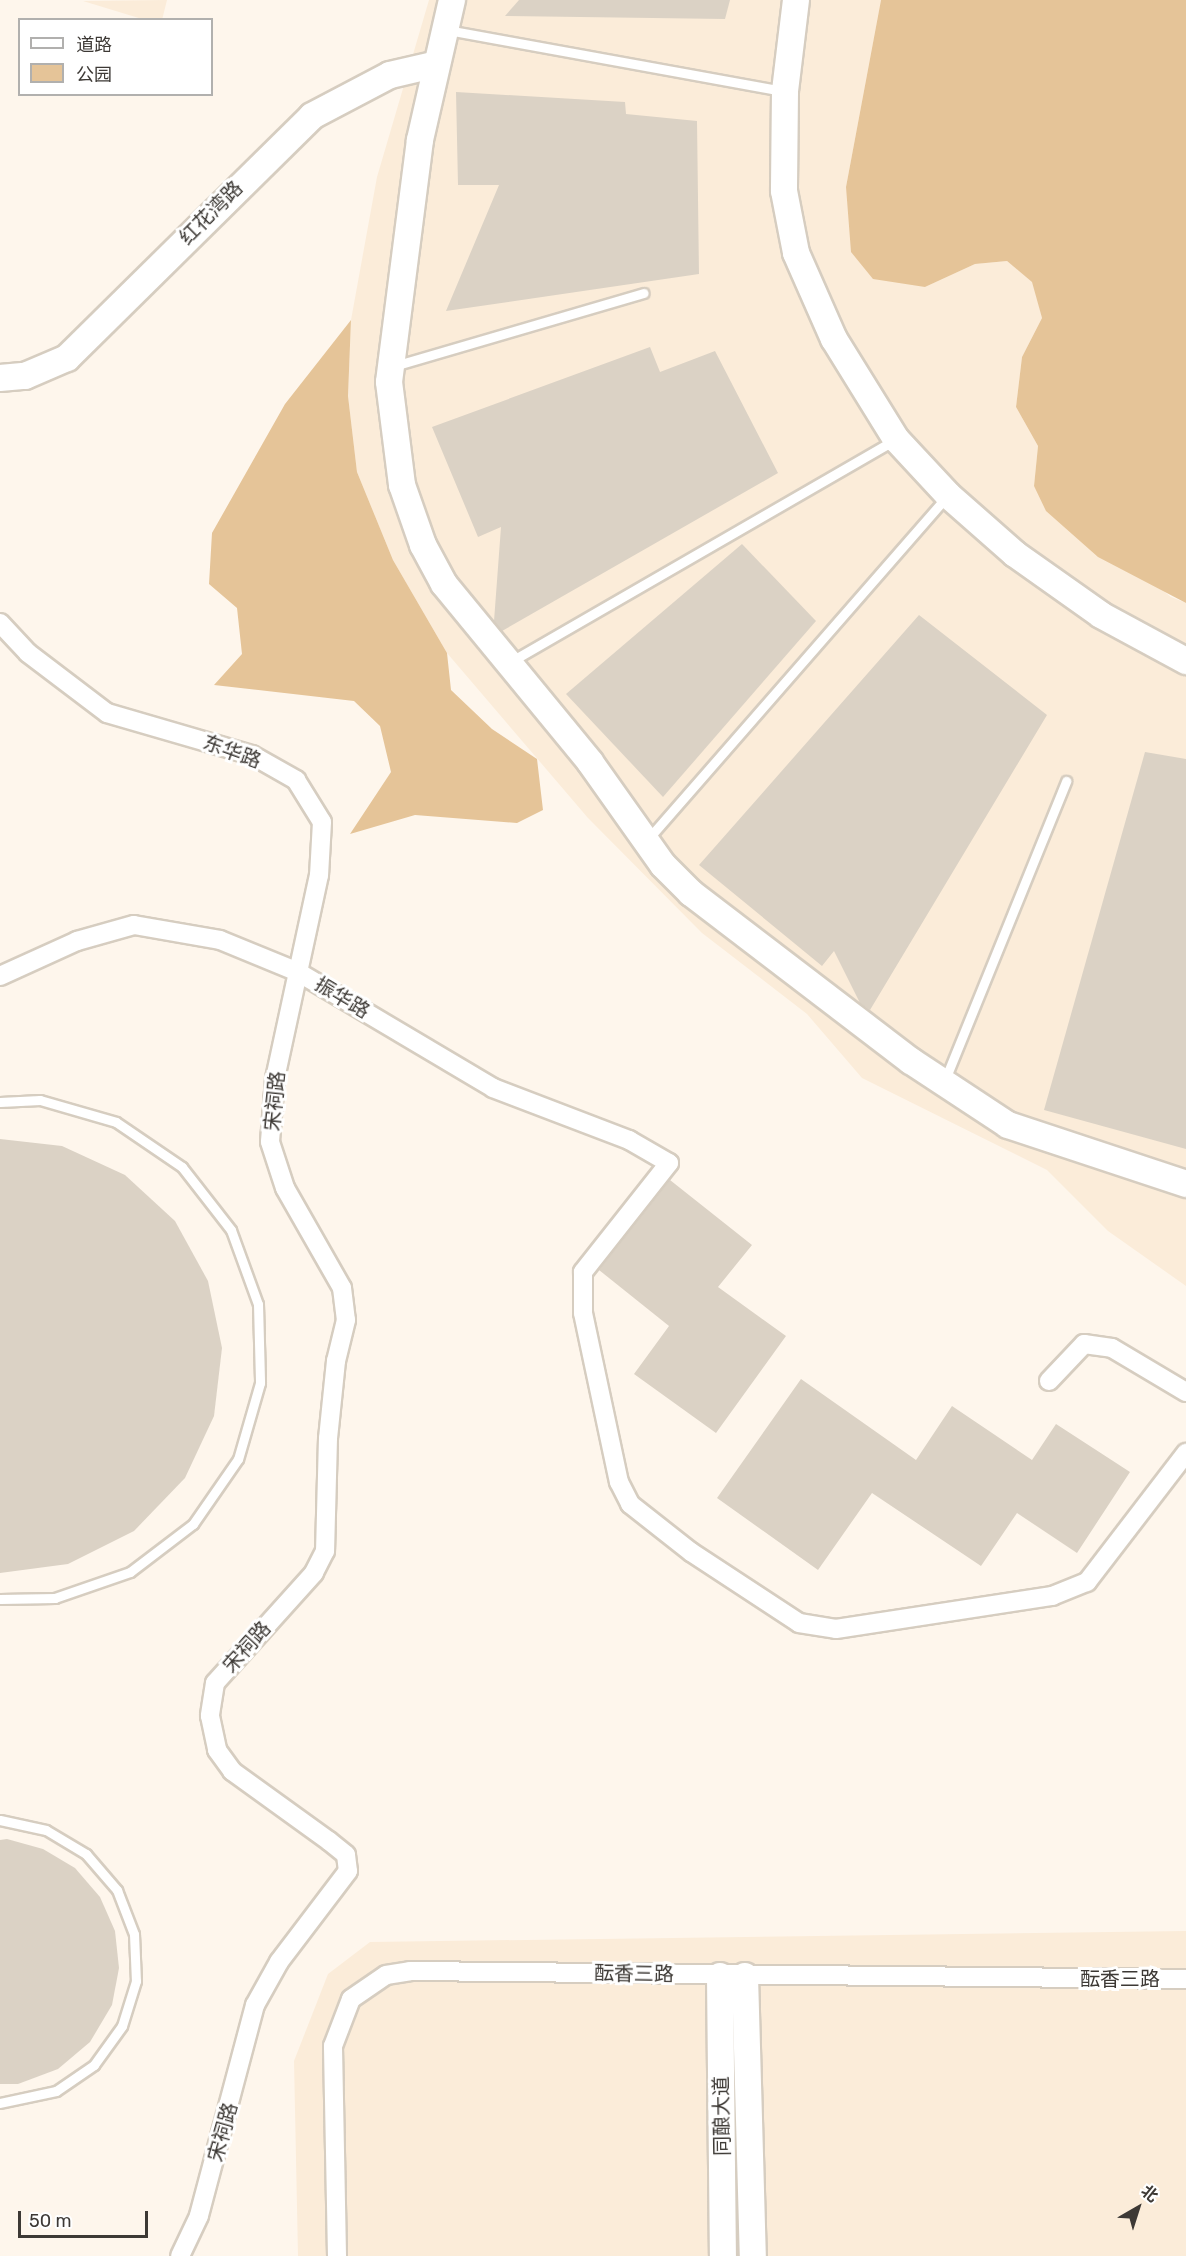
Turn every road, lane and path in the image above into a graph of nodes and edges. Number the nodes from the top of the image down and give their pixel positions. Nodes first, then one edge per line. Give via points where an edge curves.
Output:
1 (453, 0) edge
2 (796, 0) edge
3 (445, 30) junction
4 (437, 64) junction
5 (785, 91) junction
6 (644, 294) dead end
7 (389, 368) junction
8 (0, 378) edge
9 (896, 439) junction
10 (948, 495) junction
11 (0, 623) edge
12 (1186, 661) edge
13 (507, 664) junction
14 (1066, 781) dead end
15 (647, 841) junction
16 (298, 972) junction
17 (0, 976) edge
18 (944, 1083) junction
19 (0, 1102) edge
20 (1186, 1184) edge
21 (1050, 1381) dead end
22 (1186, 1392) edge
23 (1186, 1453) edge
24 (0, 1599) edge
25 (0, 1820) edge
26 (732, 1976) junction
27 (1186, 1979) edge
28 (0, 2103) edge
29 (180, 2256) edge
30 (337, 2256) edge
31 (723, 2256) edge
32 (753, 2256) edge

1 - 3 street
2 - 5 street
3 - 4 street
3 - 5 lane
4 - 7 street via 420,140
4 - 8 street, 红花湾路 via 390,75 312,116 67,358 25,376
5 - 9 street via 784,191 796,253 834,339
6 - 7 lane
7 - 13 street via 393,440 423,545 475,628
9 - 10 street
9 - 13 lane
10 - 12 street via 1015,554 1101,615
10 - 15 lane
11 - 16 street, 东华路 via 28,653 107,712 252,755 296,780 322,822 319,875
13 - 15 street
14 - 18 lane
15 - 18 street via 691,893
16 - 17 street, 振华路 via 220,940 134,926 77,941
16 - 23 street, 振华路 via 493,1088 629,1140 669,1163 583,1272 583,1313 619,1482 630,1504 800,1623 836,1629 1052,1596 1087,1582
16 - 29 street, 宋祠路 via 275,1078 270,1142 285,1188 342,1288 346,1320 336,1361 328,1438 325,1551 314,1573 215,1683 210,1716 217,1750 232,1771 346,1855 348,1871 279,1962 255,2006 199,2216
18 - 20 street via 1041,1140
19 - 24 lane via 40,1100 116,1122 182,1167 231,1230 258,1304 260,1383 238,1459 193,1524 130,1572 55,1598
21 - 22 street via 1084,1344 1112,1348
25 - 28 lane via 46,1830 86,1854 110,1881 134,1934 136,1981 122,2026 94,2065 56,2091
26 - 27 street, 酝香三路
26 - 30 street, 酝香三路 via 410,1971 366,1985 351,1999 333,2046
26 - 31 street, 同酿大道
26 - 32 street, 同酿大道

